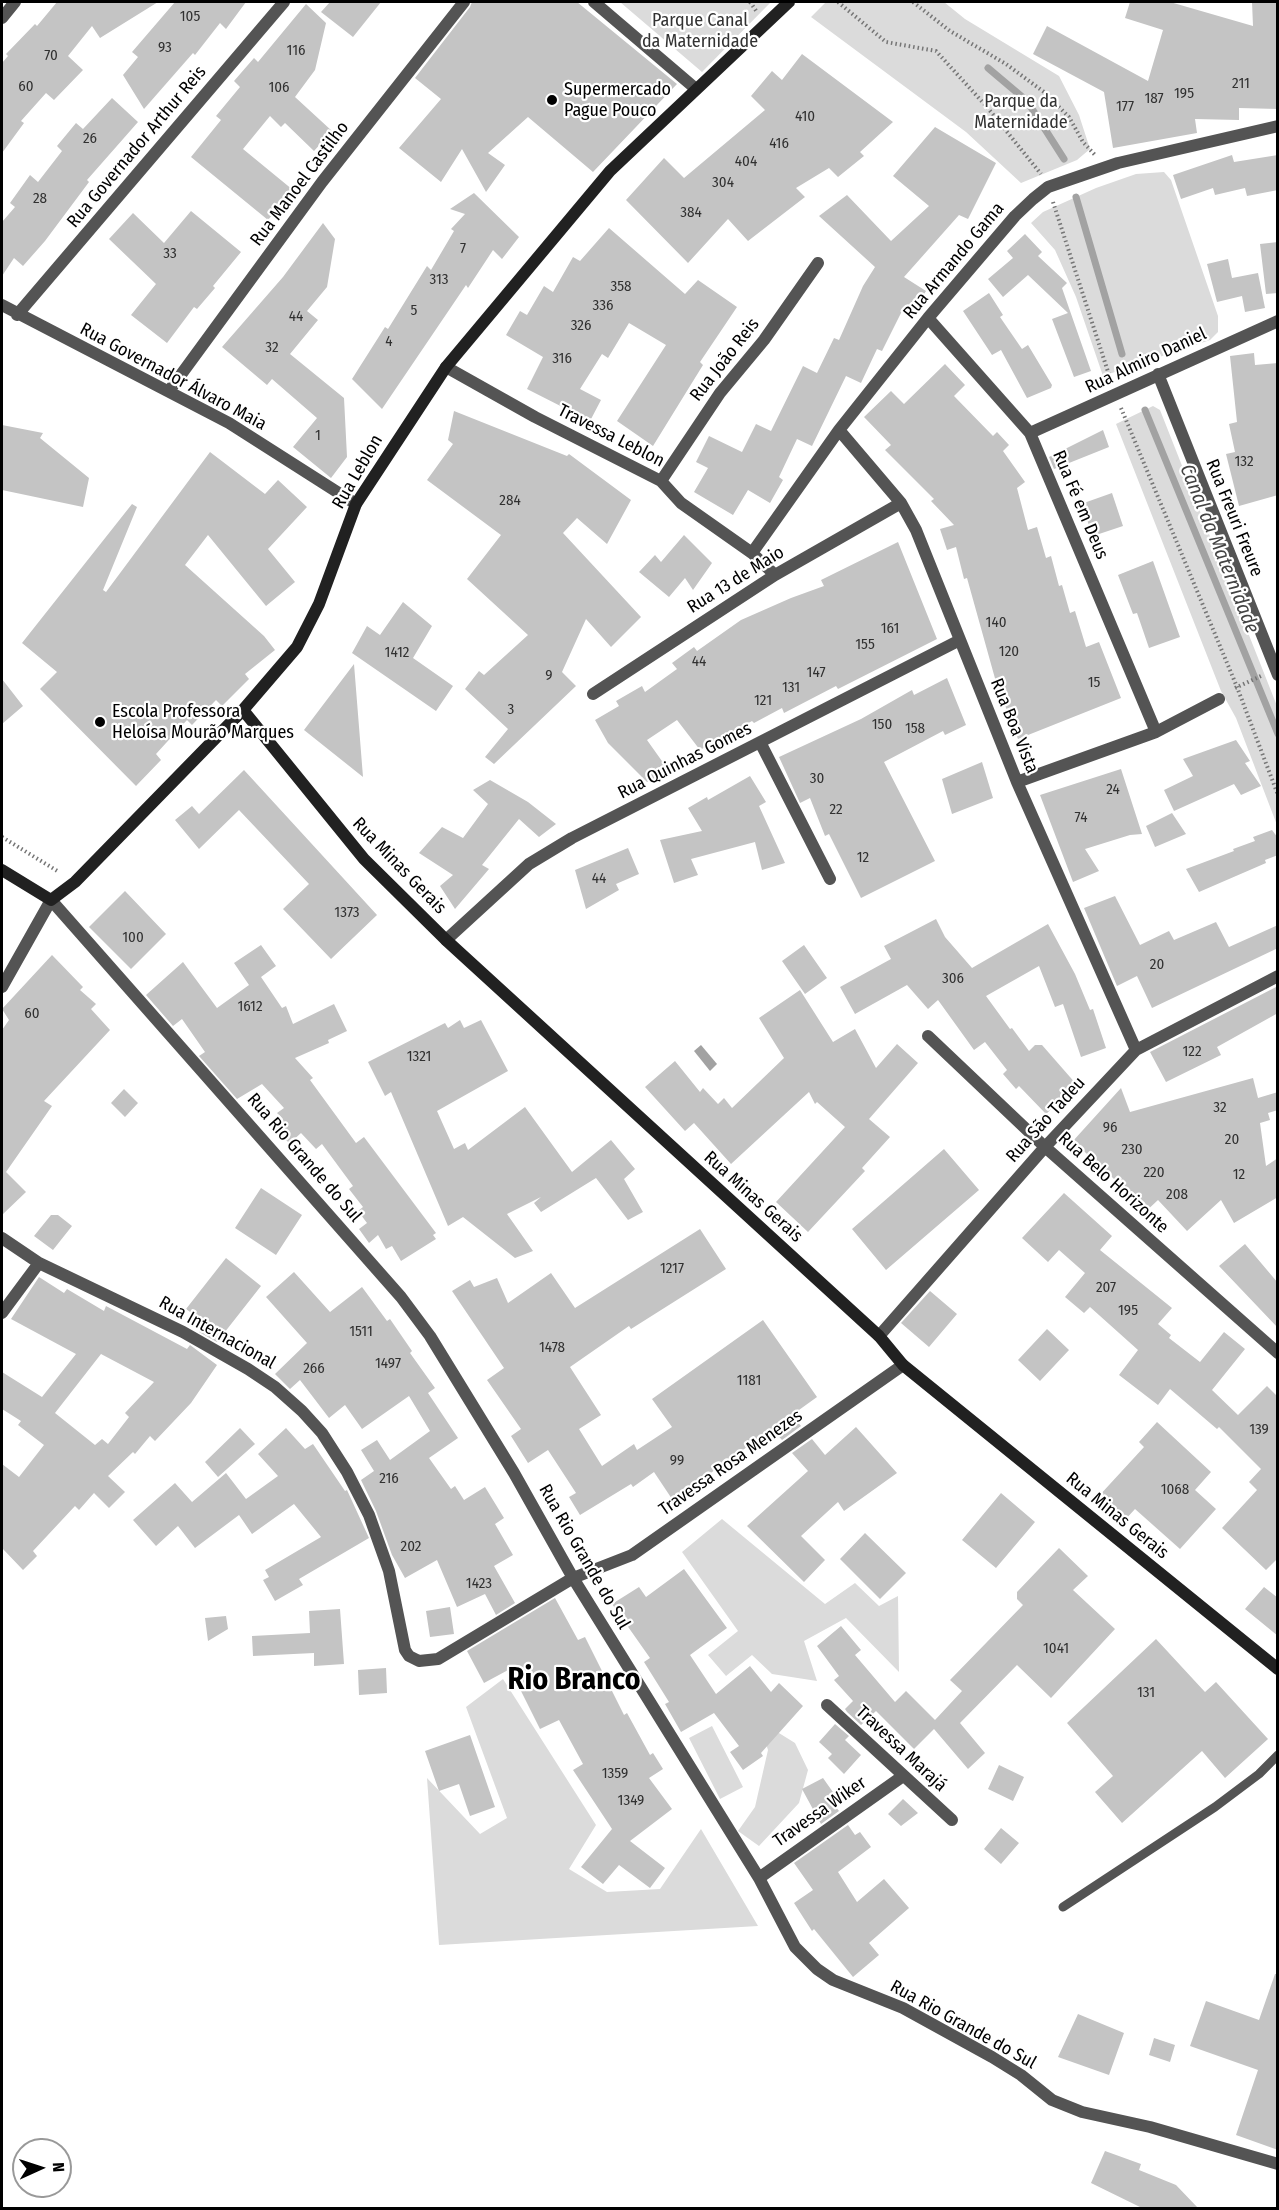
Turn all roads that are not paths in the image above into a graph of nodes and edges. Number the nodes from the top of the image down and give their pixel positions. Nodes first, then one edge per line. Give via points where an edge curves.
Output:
1 (15, 2) edge
2 (284, 2) edge
3 (464, 2) edge
4 (594, 2) edge
5 (789, 2) edge
6 (2, 18) edge
7 (696, 89) junction
8 (1278, 126) edge
9 (819, 263) dead end
10 (2, 305) edge
11 (17, 315) junction
12 (928, 318) junction
13 (1278, 321) edge
14 (446, 367) junction
15 (1153, 377) junction
16 (169, 391) junction
17 (839, 430) junction
18 (1030, 433) junction
19 (661, 481) junction
20 (901, 503) junction
21 (356, 504) junction
22 (752, 553) junction
23 (775, 575) junction
24 (960, 640) junction
25 (1276, 672) edge
26 (594, 694) dead end
27 (1219, 699) dead end
28 (243, 710) junction
29 (1156, 732) junction
30 (760, 742) junction
31 (1017, 782) junction
32 (2, 870) edge
33 (830, 879) dead end
34 (51, 900) junction
35 (446, 940) junction
36 (1278, 975) edge
37 (2, 987) edge
38 (928, 1036) dead end
39 (1136, 1050) junction
40 (1045, 1147) junction
41 (2, 1238) edge
42 (39, 1263) junction
43 (2, 1313) edge
44 (879, 1336) junction
45 (1278, 1353) edge
46 (903, 1365) junction
47 (573, 1578) junction
48 (438, 1659) joint
49 (1278, 1669) edge
50 (827, 1705) dead end
51 (1278, 1755) edge
52 (903, 1776) junction
53 (952, 1820) dead end
54 (759, 1878) junction
55 (1063, 1908) dead end
56 (1278, 2164) edge

1 - 6 street
2 - 11 street, Rua Governador Arthur Reis
3 - 16 street, Rua Manoel Castilho via 322,182
4 - 7 street
5 - 7 street, Rua Leblon
7 - 14 street, Rua Leblon via 610,171
8 - 12 street, Rua Armando Gama via 1118,163 1048,187 1015,216
9 - 19 street, Rua João Reis via 720,393
10 - 11 street, Rua Governador Álvaro Maia
11 - 16 street, Rua Governador Álvaro Maia
12 - 17 street, Rua Armando Gama
12 - 18 street, Rua Fé em Deus
13 - 15 street, Rua Almiro Daniel
14 - 19 street, Travessa Leblon
14 - 21 street, Rua Leblon
15 - 18 street, Rua Almiro Daniel
15 - 25 street, Rua Freuri Freure
16 - 21 street, Rua Governador Álvaro Maia via 229,423
17 - 20 street, Rua Boa Vista
17 - 22 street, Rua Armando Gama
18 - 29 street, Rua Fé em Deus
19 - 22 street, Travessa Leblon via 681,503
20 - 23 street, Rua 13 de Maio
20 - 24 street, Rua Boa Vista via 916,530
21 - 28 street, Rua Leblon via 319,604 297,647
22 - 23 street, Travessa Leblon
23 - 26 street, Rua 13 de Maio
24 - 30 street, Rua Quinhas Gomes
24 - 31 street, Rua Boa Vista
27 - 29 street
28 - 34 street, Rua Leblon via 75,882
28 - 35 street, Rua Minas Gerais via 364,859
29 - 31 street
30 - 33 street
30 - 35 street, Rua Quinhas Gomes via 572,838 530,864
31 - 39 street, Rua Boa Vista
32 - 34 street
34 - 37 street, Rua Leblon
34 - 47 street, Rua Rio Grande do Sul via 401,1297 430,1336
35 - 44 street, Rua Minas Gerais
36 - 39 street, Rua São Tadeu
38 - 40 street, Rua Belo Horizonte
39 - 40 street, Rua São Tadeu
40 - 44 street, Rua São Tadeu
40 - 45 street, Rua Belo Horizonte
41 - 42 street, Rua Internacional
42 - 43 street
42 - 48 street, Rua Internacional via 183,1332 248,1369 303,1411 347,1472 369,1515 389,1571 405,1650 419,1661
44 - 46 street, Rua Minas Gerais
46 - 47 street, Travessa Rosa Menezes via 632,1555
46 - 49 street, Rua Minas Gerais
47 - 48 street, Travessa Rosa Menezes
47 - 54 street, Rua Rio Grande do Sul
50 - 52 street, Travessa Marajá
51 - 55 lane via 1215,1807
52 - 53 street, Travessa Marajá
52 - 54 street, Travessa Wiker
54 - 56 street, Rua Rio Grande do Sul via 795,1947 833,1980 903,2008 1021,2074 1052,2100 1082,2112

